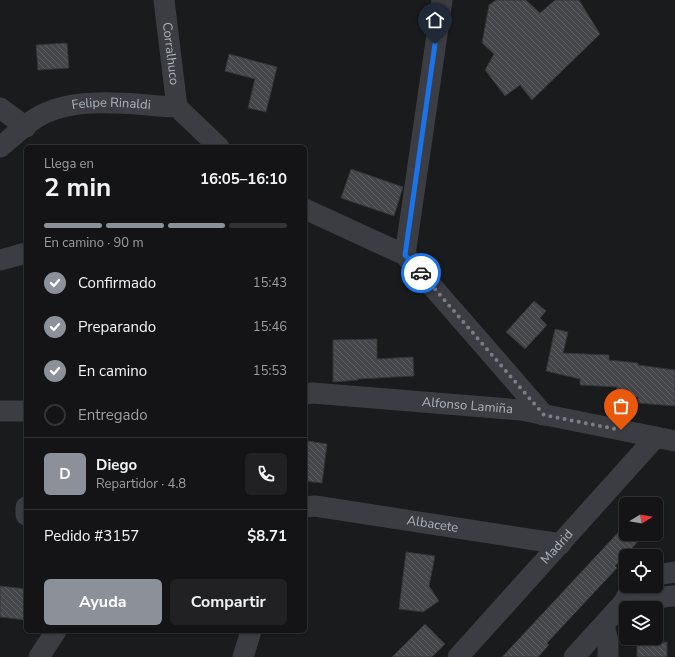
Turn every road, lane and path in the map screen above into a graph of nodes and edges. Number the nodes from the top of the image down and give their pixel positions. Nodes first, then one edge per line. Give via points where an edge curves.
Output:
1 (164, 0) edge
2 (442, 0) edge
3 (177, 107) junction
4 (0, 108) edge
5 (26, 127) junction
6 (217, 145) edge
7 (0, 147) edge
8 (307, 210) edge
9 (24, 254) edge
10 (405, 255) junction
11 (0, 260) edge
12 (307, 394) edge
13 (0, 411) edge
14 (24, 411) edge
15 (544, 415) junction
16 (666, 439) edge
17 (307, 507) edge
18 (561, 544) junction
19 (675, 572) edge
20 (663, 574) edge
21 (628, 594) edge
22 (675, 596) edge
23 (604, 624) junction
24 (55, 633) edge
25 (250, 633) edge
26 (39, 657) edge
27 (243, 657) edge
28 (458, 657) edge
29 (574, 657) edge
30 (608, 657) edge

1 - 3 street, Corralhuco
2 - 10 street
3 - 5 street, Felipe Rinaldi via 98,103 63,106 36,118
3 - 6 street
4 - 5 street
5 - 7 street, Felipe Rinaldi
8 - 10 street
9 - 11 street
10 - 15 street
12 - 15 street, Alfonso Lamiña via 478,406
13 - 14 street
15 - 16 street, Alfonso Lamiña
16 - 18 street, Madrid
17 - 18 street, Albacete
18 - 28 street, Madrid
19 - 20 street
21 - 22 street via 634,603 657,597
21 - 23 street
23 - 29 street
23 - 30 street
24 - 26 street
25 - 27 street

